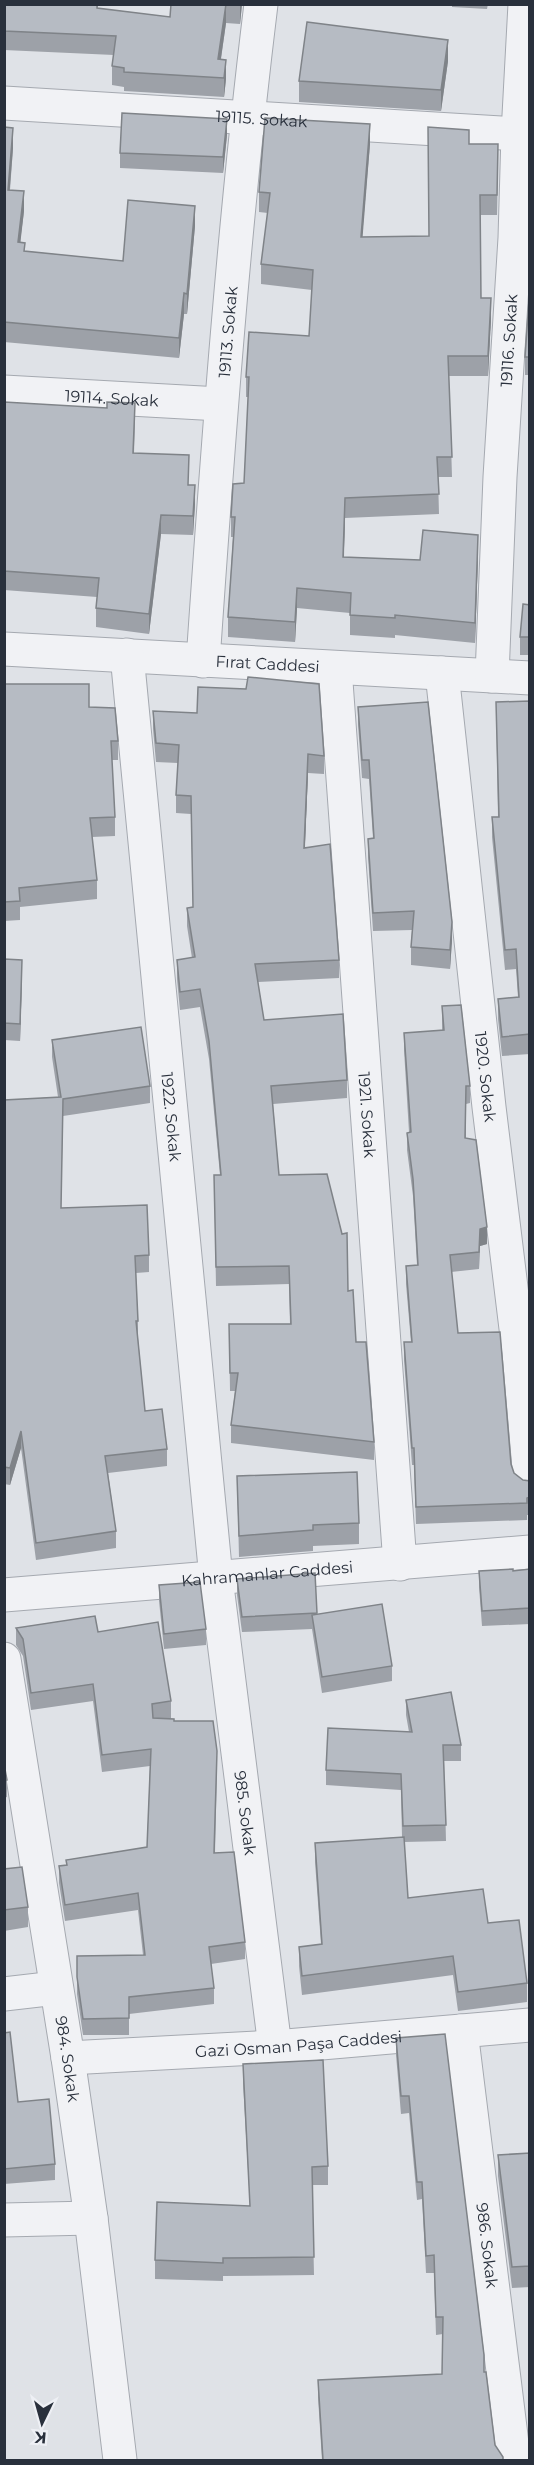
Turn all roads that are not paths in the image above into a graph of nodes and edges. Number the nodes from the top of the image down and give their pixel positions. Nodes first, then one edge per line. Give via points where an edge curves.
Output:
1 (261, 4) edge
2 (525, 4) edge
3 (4, 103) edge
4 (247, 116) junction
5 (518, 134) junction
6 (4, 392) edge
7 (220, 404) junction
8 (4, 649) edge
9 (128, 655) junction
10 (203, 661) junction
11 (334, 668) junction
12 (442, 673) junction
13 (492, 676) junction
14 (530, 678) edge
15 (530, 1480) edge
16 (530, 1552) edge
17 (400, 1563) junction
18 (216, 1578) junction
19 (4, 1595) edge
20 (4, 1659) edge
21 (56, 1988) junction
22 (4, 1994) edge
23 (530, 2025) edge
24 (462, 2031) junction
25 (275, 2047) junction
26 (68, 2058) junction
27 (91, 2218) junction
28 (4, 2220) edge
29 (120, 2460) edge
30 (514, 2460) edge

1 - 4 street, 19113. Sokak
2 - 5 street, 19116. Sokak
3 - 4 street, 19115. Sokak
4 - 5 street, 19115. Sokak
4 - 7 street, 19113. Sokak
5 - 13 street, 19116. Sokak
6 - 7 street, 19114. Sokak
7 - 10 street, 19113. Sokak
8 - 9 street, Fırat Caddesi
9 - 10 street, Fırat Caddesi
9 - 18 street, 1922. Sokak
10 - 11 street, Fırat Caddesi
11 - 12 street, Fırat Caddesi
11 - 17 street, 1921. Sokak
12 - 13 street, Fırat Caddesi
12 - 15 street, 1920. Sokak
13 - 14 street, Fırat Caddesi
16 - 17 street, Kahramanlar Caddesi
17 - 18 street, Kahramanlar Caddesi
18 - 19 street, Kahramanlar Caddesi
18 - 25 street, 985. Sokak
20 - 21 street, 984. Sokak
21 - 22 street
21 - 26 street, 984. Sokak
23 - 24 street, Gazi Osman Paşa Caddesi
24 - 25 street, Gazi Osman Paşa Caddesi
24 - 30 street, 986. Sokak
25 - 26 street, Gazi Osman Paşa Caddesi
26 - 27 street, 984. Sokak
27 - 28 street
27 - 29 street, 984. Sokak

